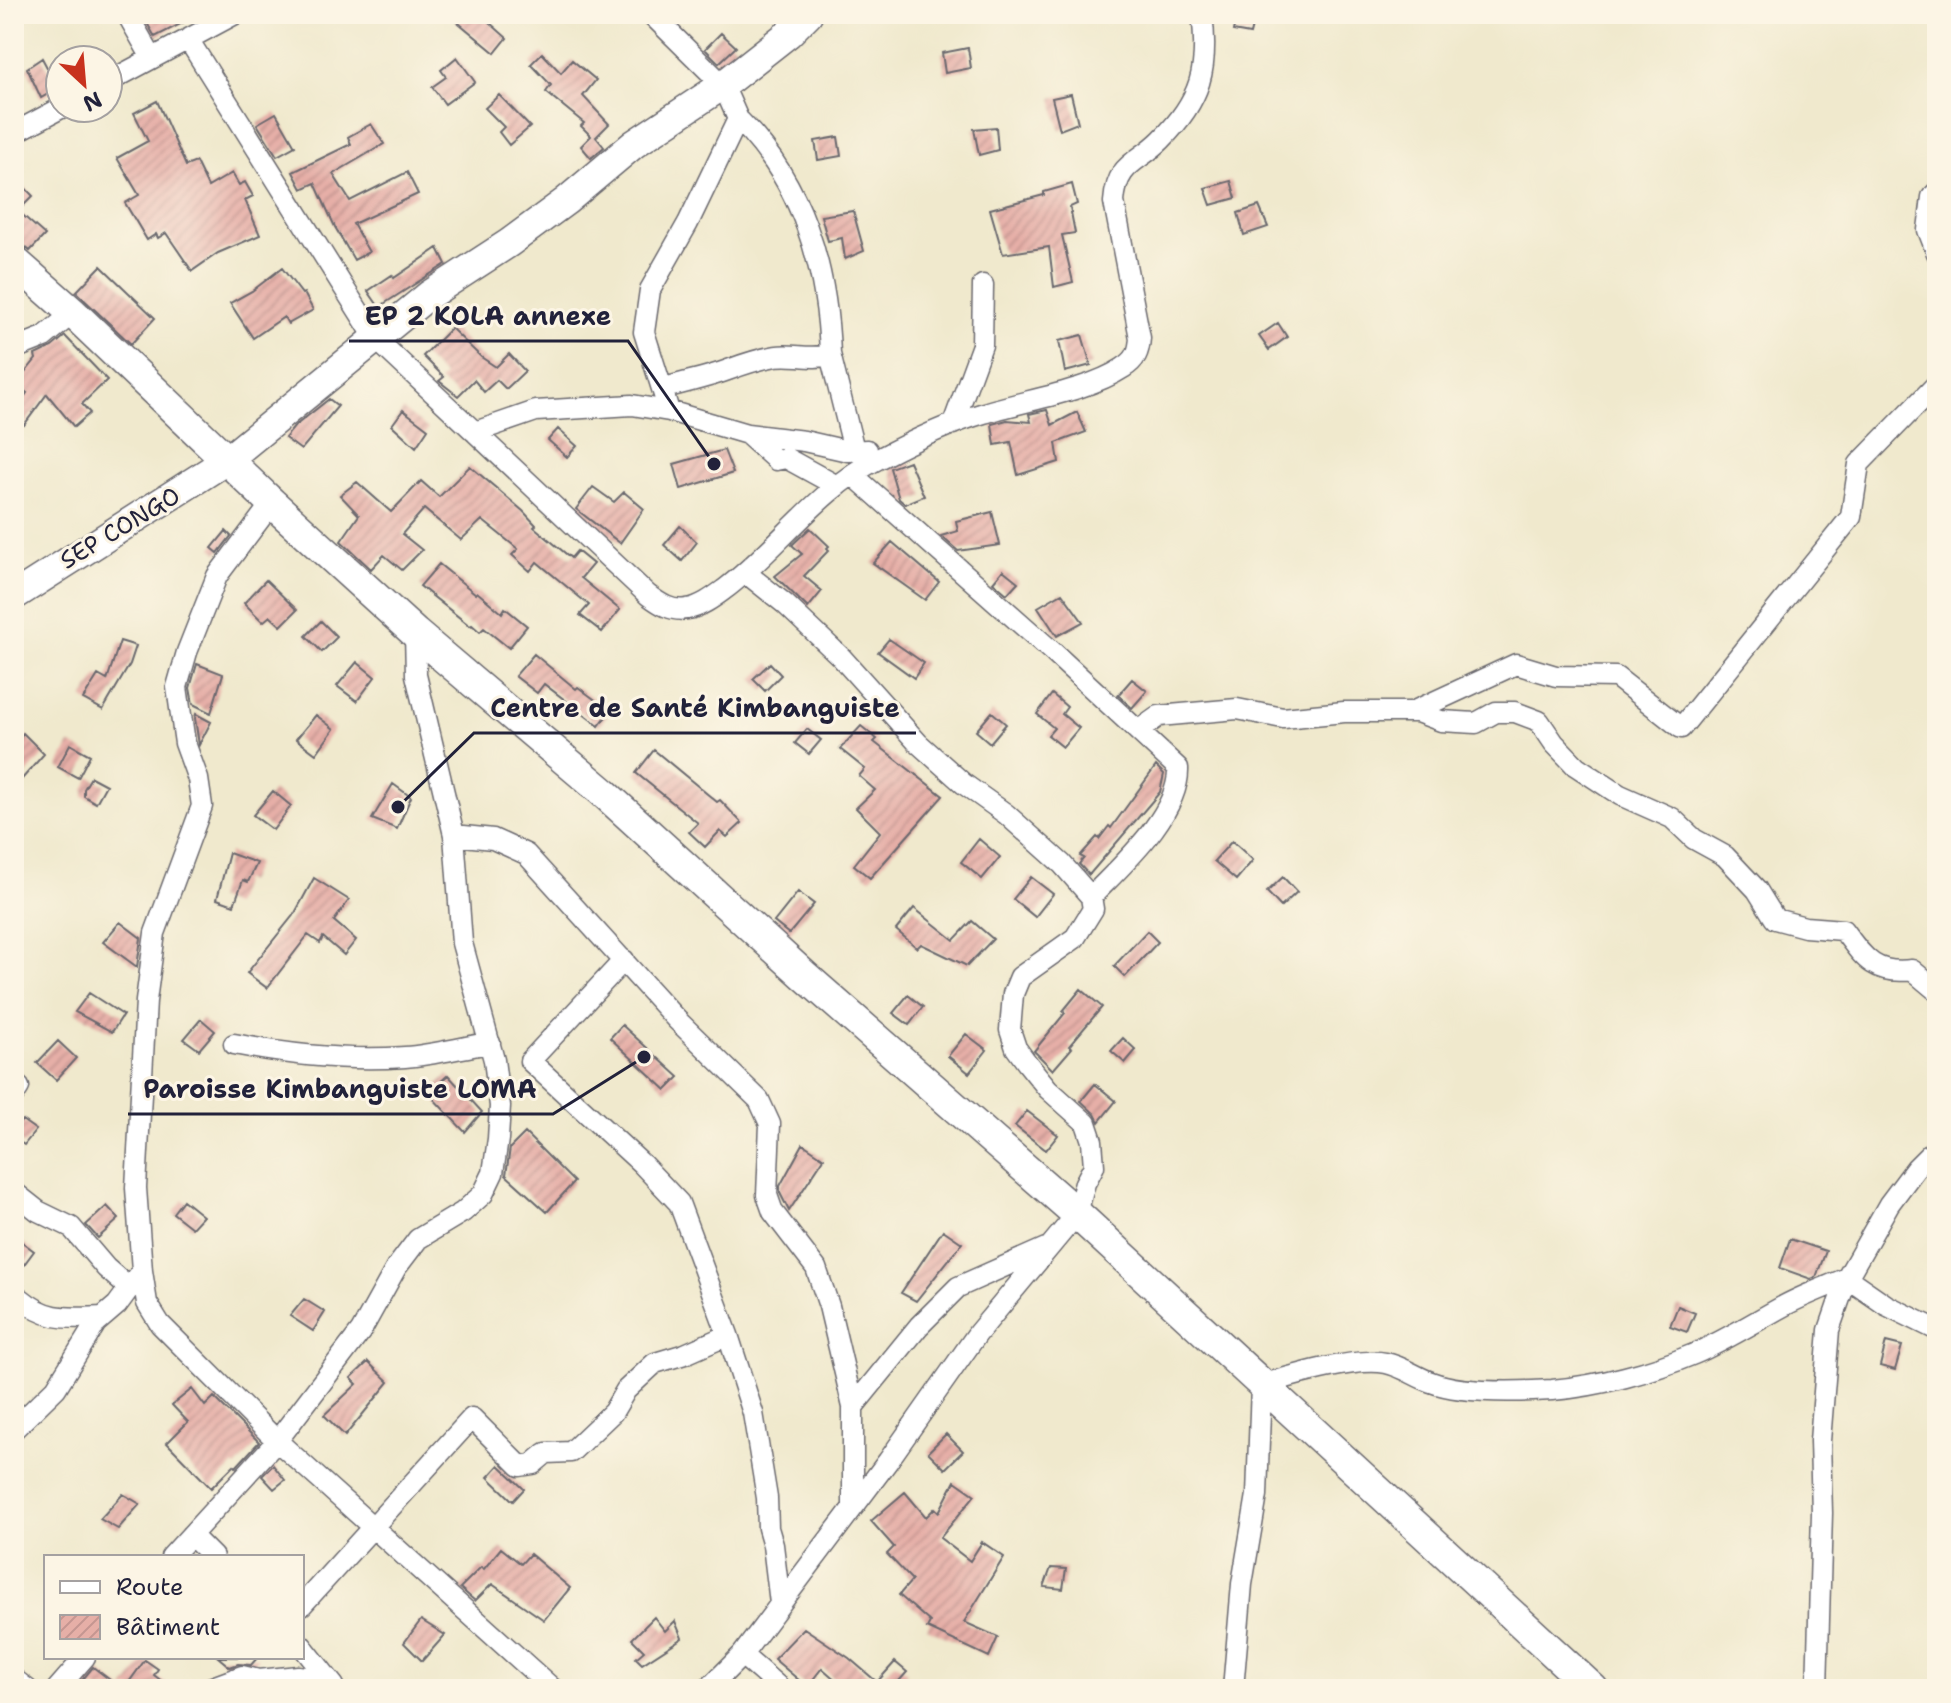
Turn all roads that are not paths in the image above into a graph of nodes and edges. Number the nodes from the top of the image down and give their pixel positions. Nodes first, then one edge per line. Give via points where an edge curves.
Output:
1 (127, 14) edge
2 (235, 14) edge
3 (651, 14) edge
4 (808, 14) edge
5 (1202, 14) edge
6 (188, 39) junction
7 (152, 58) junction
8 (124, 73) edge
9 (723, 85) junction
10 (44, 117) edge
11 (738, 119) junction
12 (14, 133) edge
13 (1937, 192) edge
14 (1937, 253) edge
15 (14, 261) edge
16 (983, 285) dead end
17 (73, 313) junction
18 (376, 339) junction
19 (14, 349) edge
20 (830, 354) junction
21 (1937, 384) edge
22 (662, 389) junction
23 (669, 411) junction
24 (953, 424) junction
25 (475, 432) junction
26 (747, 434) junction
27 (898, 448) junction
28 (854, 450) junction
29 (227, 460) junction
30 (845, 480) junction
31 (272, 503) junction
32 (746, 573) junction
33 (14, 596) edge
34 (415, 633) junction
35 (1412, 712) junction
36 (1138, 731) junction
37 (454, 835) junction
38 (1091, 897) junction
39 (624, 960) junction
40 (1937, 991) edge
41 (490, 1043) junction
42 (234, 1044) dead end
43 (1937, 1147) edge
44 (14, 1192) edge
45 (1077, 1214) junction
46 (1050, 1247) junction
47 (142, 1271) junction
48 (1847, 1278) junction
49 (130, 1289) junction
50 (14, 1299) edge
51 (103, 1317) junction
52 (1937, 1330) edge
53 (728, 1335) junction
54 (1261, 1385) junction
55 (853, 1407) junction
56 (14, 1429) edge
57 (277, 1441) junction
58 (853, 1507) junction
59 (373, 1527) junction
60 (191, 1535) junction
61 (173, 1555) edge
62 (211, 1555) edge
63 (304, 1603) edge
64 (780, 1603) junction
65 (304, 1649) edge
66 (742, 1655) junction
67 (83, 1659) edge
68 (14, 1679) edge
69 (333, 1685) edge
70 (27, 1689) edge
71 (57, 1689) edge
72 (207, 1689) edge
73 (553, 1689) edge
74 (708, 1689) edge
75 (781, 1689) edge
76 (1233, 1689) edge
77 (1593, 1689) edge
78 (1817, 1689) edge

1 - 7 street
2 - 6 street
3 - 9 street
4 - 9 street, SEP CONGO
5 - 24 street via 1204,73 1197,93 1161,140 1117,180 1114,202 1139,352 1124,368 1100,380
6 - 7 street
6 - 18 street
7 - 8 street
9 - 11 street
9 - 18 street, SEP CONGO via 634,144 566,201 429,295
10 - 12 street
11 - 20 street via 762,142 791,187 825,291
11 - 22 street via 650,290 644,332
13 - 14 street via 1928,230
15 - 17 main road
16 - 24 street via 982,345
17 - 19 street via 44,337
17 - 29 main road
18 - 25 street
18 - 29 street, SEP CONGO
20 - 22 street via 764,359
20 - 28 street
21 - 35 street via 1859,464 1851,517 1681,728 1616,677 1556,676 1516,664
22 - 23 street
23 - 25 street via 632,405 536,411
23 - 26 street
24 - 27 street
25 - 32 street via 662,605 688,609 702,604
26 - 28 street
26 - 30 street via 776,460 786,458
27 - 28 street
27 - 30 street
29 - 31 main road
29 - 33 street, SEP CONGO
30 - 32 street
30 - 36 street
31 - 34 main road
31 - 47 street via 217,576 177,687 202,806 155,933 146,1001 136,1188
32 - 38 street via 841,657 935,759 1006,814
34 - 37 street via 416,675
34 - 45 main road via 604,793
35 - 36 street via 1283,718 1237,709 1159,716
35 - 40 street via 1476,723 1496,712 1515,712 1539,721 1576,766 1620,795 1672,818 1694,839 1725,856 1775,919 1843,930 1868,962 1894,973 1912,970
36 - 38 street via 1178,768 1179,782 1146,838
37 - 39 street via 493,839 526,854
37 - 41 street via 462,943
38 - 45 street via 1093,909 1075,938 1020,977 1010,1030 1016,1048 1048,1089 1086,1123 1094,1166
39 - 53 street via 530,1061 679,1203
39 - 55 street via 759,1100 770,1124 767,1195 773,1212 816,1268
41 - 42 street via 407,1057 347,1059
41 - 57 street via 500,1106 493,1173 483,1194 418,1239 361,1331
43 - 48 street via 1889,1204
44 - 49 street via 71,1227
45 - 46 street
45 - 54 main road
46 - 55 street via 958,1287
46 - 58 street via 978,1333
47 - 49 street
47 - 57 street via 153,1316
48 - 52 street
48 - 54 street via 1693,1355 1595,1383 1552,1390 1459,1388 1371,1362
48 - 78 street via 1829,1330 1822,1394
49 - 51 street
50 - 51 street via 37,1312 65,1318
51 - 56 street via 56,1388
53 - 59 street via 655,1363 571,1452 546,1453 533,1464 520,1466 472,1418
53 - 64 street via 753,1413
54 - 76 street via 1257,1495
54 - 77 main road
55 - 58 street
57 - 59 street
57 - 60 street
58 - 64 street
59 - 63 street
59 - 73 street
60 - 61 street
60 - 62 street
64 - 66 street
65 - 69 street
66 - 74 street
66 - 75 street
67 - 71 street
68 - 70 street
69 - 72 street via 298,1676 242,1676

